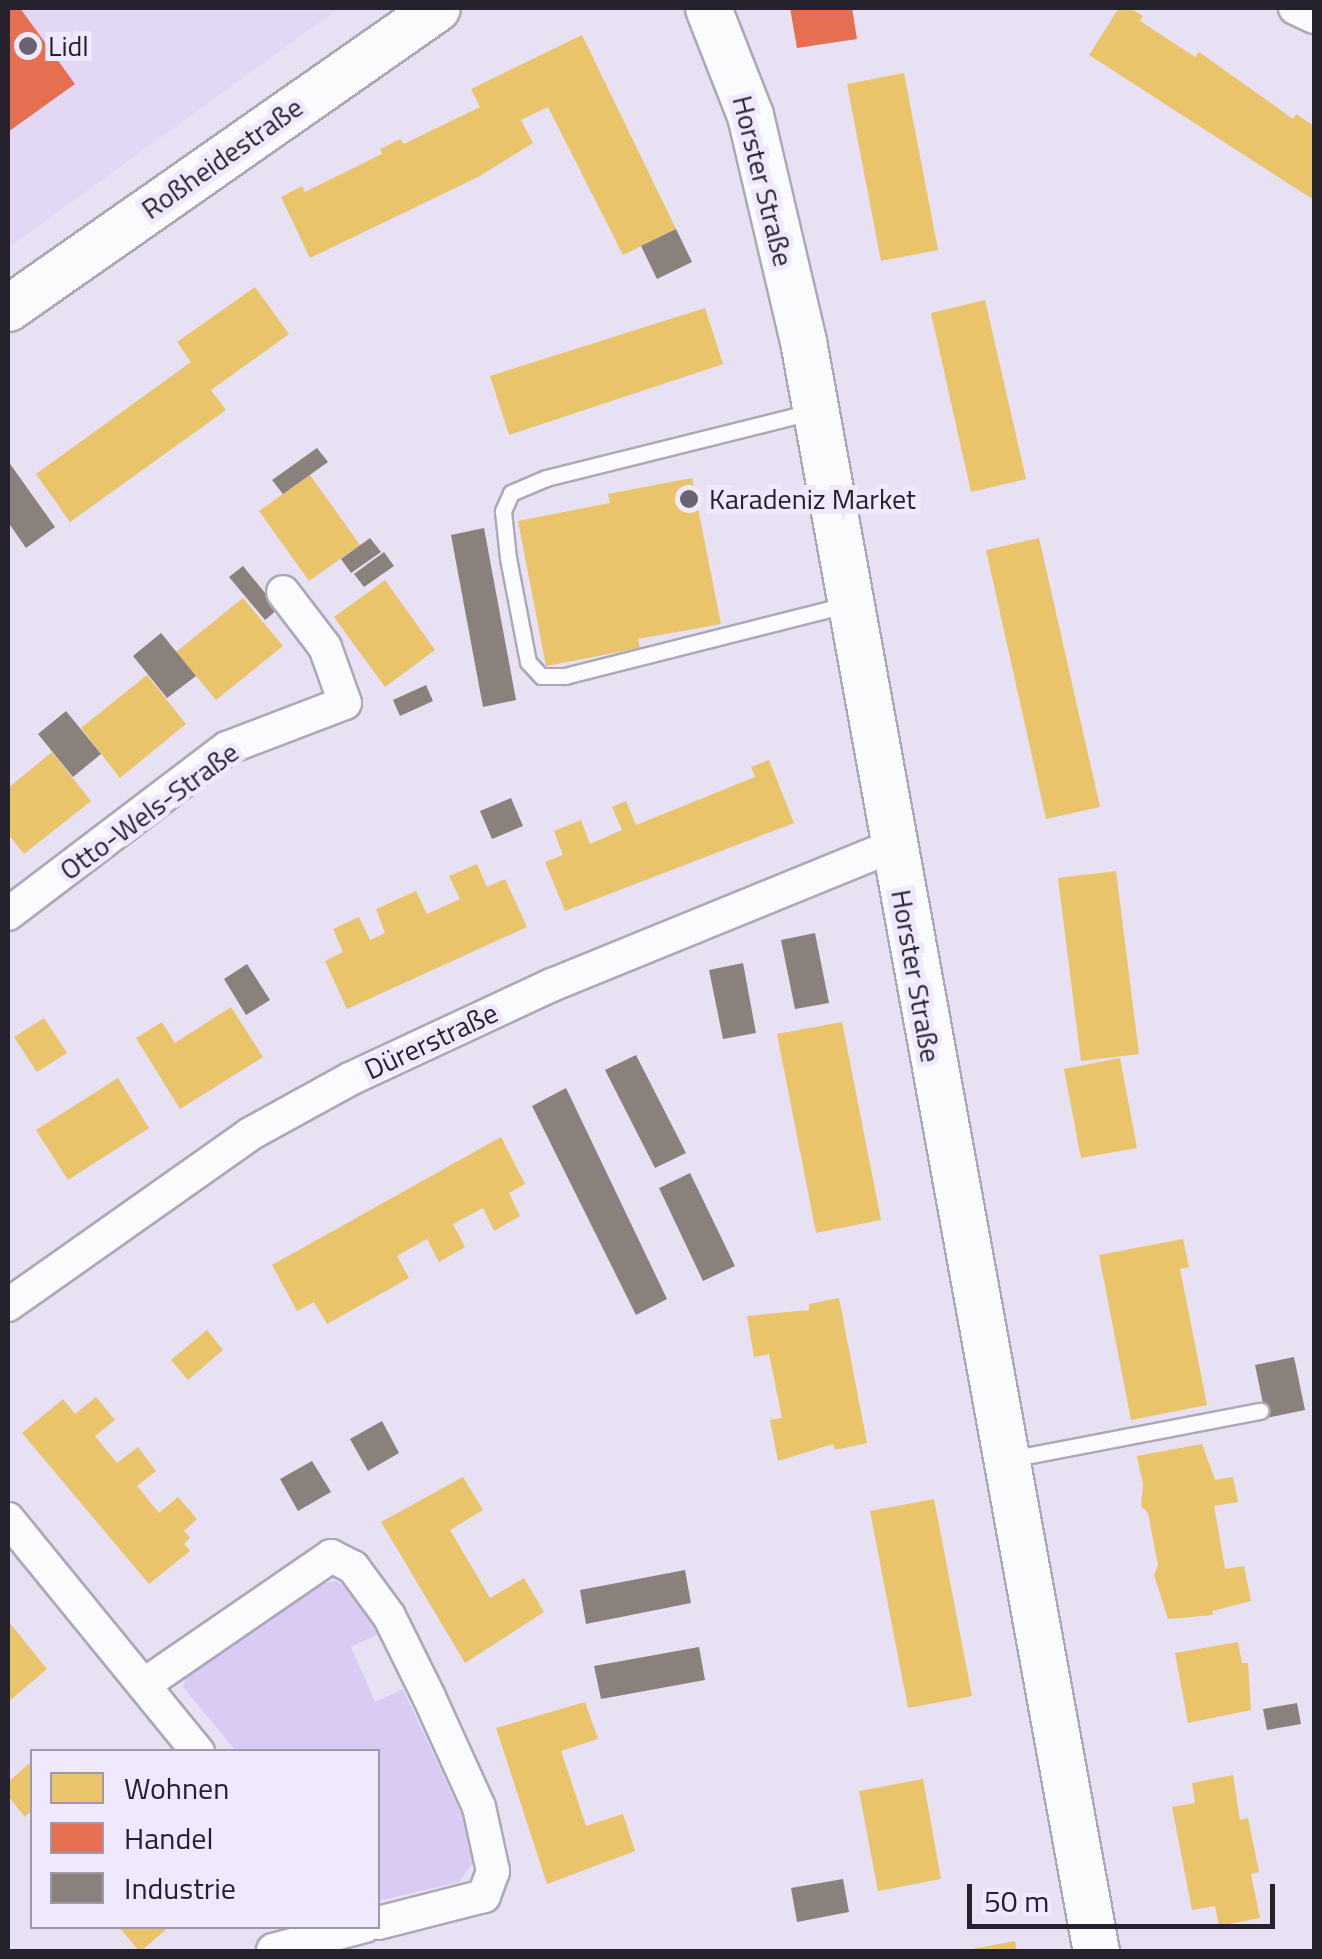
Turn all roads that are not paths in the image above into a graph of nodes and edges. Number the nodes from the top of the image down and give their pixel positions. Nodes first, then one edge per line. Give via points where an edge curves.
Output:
1 (437, 8) edge
2 (708, 8) edge
3 (1296, 8) edge
4 (1314, 18) edge
5 (8, 308) edge
6 (815, 411) junction
7 (284, 592) dead end
8 (849, 604) junction
9 (892, 846) junction
10 (8, 914) edge
11 (8, 1304) edge
12 (1260, 1411) dead end
13 (1006, 1460) junction
14 (8, 1519) edge
15 (146, 1684) junction
16 (196, 1749) edge
17 (380, 1923) edge
18 (348, 1929) edge
19 (272, 1942) edge
20 (1096, 1952) edge

1 - 5 main road, Roßheidestraße
2 - 6 main road, Horster Straße via 750,115
3 - 4 street
6 - 8 main road, Horster Straße
6 - 8 lane via 512,492 503,511 508,558 528,662 542,676 583,672
7 - 10 street, Otto-Wels-Straße via 324,648 345,704 227,748
8 - 9 main road, Horster Straße
9 - 11 street, Dürerstraße via 552,985 350,1079 250,1134
9 - 13 main road, Horster Straße
12 - 13 lane
13 - 20 main road, Horster Straße
14 - 15 street
15 - 16 street
15 - 17 street via 331,1556 353,1567 389,1616 428,1696 479,1807 493,1870 484,1896
18 - 19 street

